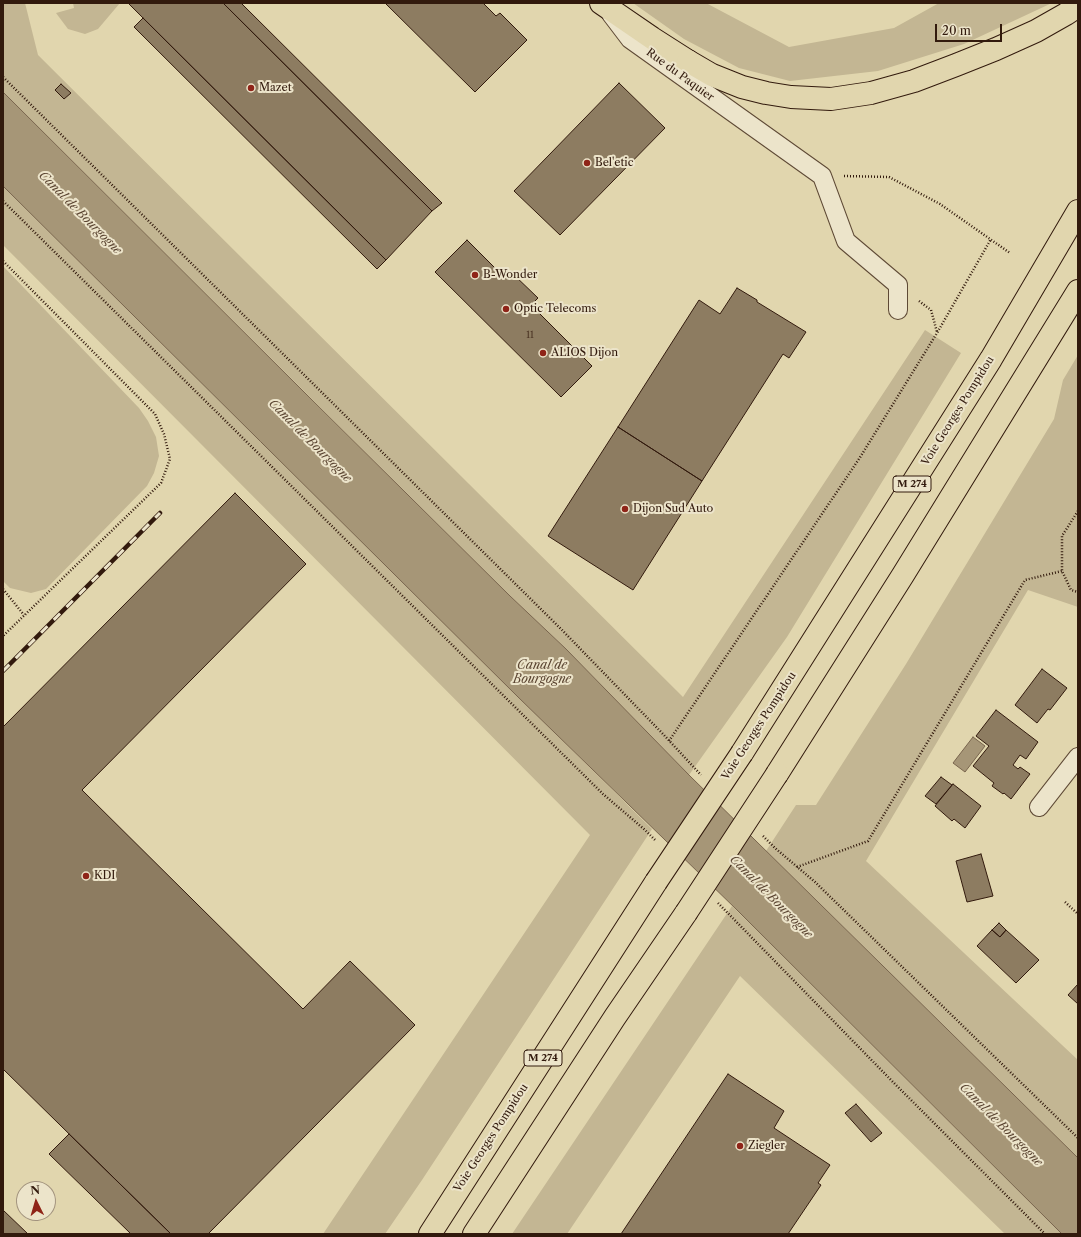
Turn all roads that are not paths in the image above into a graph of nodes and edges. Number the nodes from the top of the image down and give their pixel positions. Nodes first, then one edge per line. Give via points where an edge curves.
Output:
1 (603, 4) edge
2 (1078, 6) edge
3 (688, 61) junction
4 (765, 136) junction
5 (1078, 211) edge
6 (1078, 291) edge
7 (898, 310) dead end
8 (1078, 757) edge
9 (1039, 807) dead end
10 (430, 1234) edge
11 (474, 1234) edge

1 - 3 main road, Rue du Paquier
1 - 4 street, Rue du Paquier via 630,39
2 - 3 main road via 1036,31 956,65 871,92 832,99 790,97 742,87 712,75
3 - 4 street, Rue du Paquier
4 - 7 street, Rue du Paquier via 822,176 846,241 898,285
5 - 10 main road, Voie Georges Pompidou / M 274, bridge via 991,358 742,753
6 - 11 main road, bridge via 777,774
8 - 9 street

